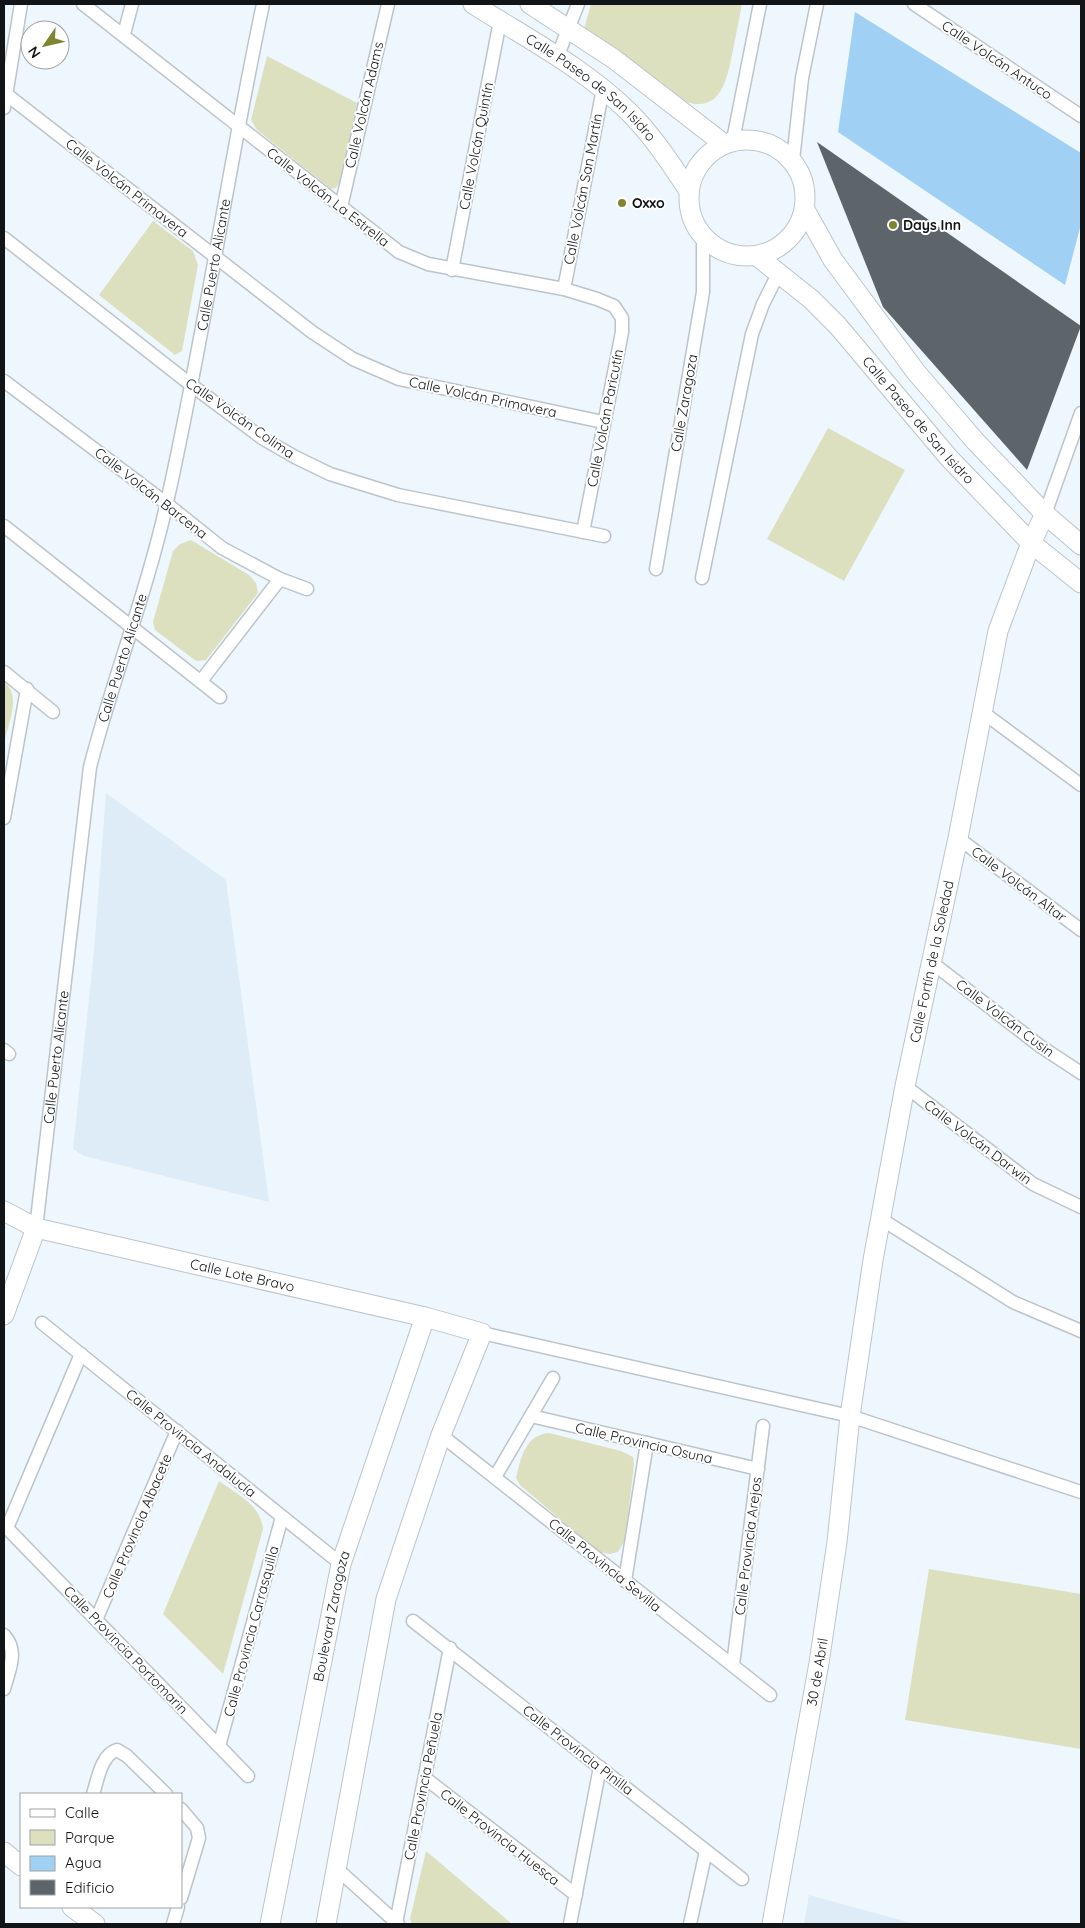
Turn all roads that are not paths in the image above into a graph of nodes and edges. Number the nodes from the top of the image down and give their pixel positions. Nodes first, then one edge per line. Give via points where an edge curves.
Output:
1 (21, 4) edge
2 (83, 4) edge
3 (132, 4) edge
4 (263, 4) edge
5 (388, 4) edge
6 (473, 4) edge
7 (530, 4) edge
8 (578, 4) edge
9 (760, 4) edge
10 (816, 4) edge
11 (914, 4) edge
12 (500, 21) junction
13 (570, 28) junction
14 (124, 34) junction
15 (558, 56) junction
16 (603, 89) junction
17 (6, 94) junction
18 (4, 108) edge
19 (1081, 116) edge
20 (237, 125) junction
21 (729, 142) junction
22 (793, 160) junction
23 (689, 191) junction
24 (341, 207) junction
25 (805, 210) junction
26 (703, 236) junction
27 (4, 238) edge
28 (214, 256) junction
29 (756, 256) junction
30 (452, 270) junction
31 (779, 272) junction
32 (564, 290) junction
33 (614, 306) joint
34 (4, 381) edge
35 (190, 384) junction
36 (1081, 413) edge
37 (603, 422) junction
38 (167, 504) junction
39 (1045, 514) junction
40 (4, 526) edge
41 (583, 532) junction
42 (604, 536) dead end
43 (1031, 543) junction
44 (1081, 545) edge
45 (656, 569) dead end
46 (702, 578) dead end
47 (280, 579) junction
48 (1081, 583) edge
49 (307, 590) dead end
50 (132, 626) junction
51 (4, 672) edge
52 (201, 681) junction
53 (27, 689) junction
54 (220, 697) dead end
55 (981, 711) junction
56 (53, 712) dead end
57 (1081, 785) edge
58 (4, 818) edge
59 (958, 838) junction
60 (1081, 930) edge
61 (931, 962) junction
62 (1081, 1073) edge
63 (905, 1086) junction
64 (1081, 1207) edge
65 (4, 1211) edge
66 (881, 1220) junction
67 (36, 1228) junction
68 (4, 1315) edge
69 (425, 1317) junction
70 (42, 1323) dead end
71 (1081, 1331) edge
72 (482, 1333) junction
73 (81, 1354) junction
74 (553, 1378) dead end
75 (531, 1416) junction
76 (850, 1416) junction
77 (764, 1426) dead end
78 (177, 1432) junction
79 (441, 1435) junction
80 (647, 1443) junction
81 (758, 1469) junction
82 (495, 1476) junction
83 (1081, 1492) edge
84 (282, 1517) junction
85 (5, 1527) edge
86 (340, 1564) junction
87 (625, 1581) junction
88 (96, 1620) junction
89 (413, 1621) dead end
90 (4, 1635) edge
91 (450, 1648) junction
92 (733, 1665) junction
93 (4, 1689) edge
94 (770, 1695) dead end
95 (219, 1746) junction
96 (600, 1767) junction
97 (248, 1776) dead end
98 (424, 1778) junction
99 (93, 1793) edge
100 (165, 1793) edge
101 (182, 1811) edge
102 (706, 1850) junction
103 (4, 1852) edge
104 (20, 1865) edge
105 (336, 1868) junction
106 (742, 1879) dead end
107 (182, 1895) edge
108 (576, 1895) junction
109 (73, 1908) edge
110 (178, 1908) edge
111 (95, 1924) edge
112 (173, 1924) edge
113 (270, 1924) edge
114 (326, 1924) edge
115 (397, 1924) edge
116 (570, 1924) edge
117 (690, 1924) edge
118 (772, 1924) edge

1 - 17 street
2 - 14 street, Calle Volcán La Estrella
3 - 14 street
4 - 20 street, Calle Puerto Alicante
5 - 24 street, Calle Volcán Adams
6 - 12 street, Calle Paseo de San Isidro
7 - 13 street
8 - 13 street
9 - 21 street
10 - 22 street via 802,78
11 - 19 street, Calle Volcán Antuco
12 - 15 street, Calle Paseo de San Isidro
12 - 30 street, Calle Volcán Quintín
13 - 15 street
13 - 21 street
14 - 20 street, Calle Volcán La Estrella
15 - 16 street, Calle Paseo de San Isidro
16 - 23 street, Calle Paseo de San Isidro via 650,136
16 - 32 street, Calle Volcán San Martín
17 - 18 street
17 - 28 street, Calle Volcán Primavera
20 - 24 street, Calle Volcán La Estrella
20 - 28 street, Calle Puerto Alicante
21 - 22 street via 755,139 776,146
21 - 23 street via 707,155 698,166
22 - 25 street via 805,184
23 - 26 street via 691,215
24 - 30 street, Calle Volcán La Estrella via 413,260
25 - 29 street via 799,227 788,241 774,251
25 - 39 street, Calle Paseo de San Isidro via 833,260 910,364 975,441
26 - 29 street via 718,249 737,256
26 - 45 street, Calle Zaragoza via 703,292
27 - 35 street, Calle Volcán Colima
28 - 35 street, Calle Puerto Alicante
28 - 37 street, Calle Volcán Primavera via 312,332 354,359 399,379
29 - 31 street, Calle Paseo de San Isidro
30 - 32 street, Calle Volcán La Estrella
31 - 43 street, Calle Paseo de San Isidro via 838,326 949,458
31 - 46 street via 752,334
32 - 33 street, Calle Volcán La Estrella
33 - 37 street, Calle Volcán Paricutín via 622,318 622,332
34 - 38 street, Calle Volcán Barcena
35 - 38 street, Calle Puerto Alicante
35 - 41 street, Calle Volcán Colima via 262,438 330,474 398,495
36 - 39 street
37 - 41 street, Calle Volcán Paricutín
38 - 47 street, Calle Volcán Barcena via 222,548
38 - 50 street, Calle Puerto Alicante
39 - 43 street, Calle Fortín de la Soledad
39 - 44 street, Calle Paseo de San Isidro
40 - 50 street
41 - 42 street, Calle Volcán Colima
43 - 48 street, Calle Paseo de San Isidro
43 - 55 street, Calle Fortín de la Soledad via 998,631
47 - 49 street, Calle Volcán Barcena
47 - 52 street
50 - 52 street
50 - 67 street, Calle Puerto Alicante via 90,767
51 - 53 street
52 - 54 street
53 - 56 street
53 - 58 street
55 - 57 street
55 - 59 street, Calle Fortín de la Soledad
59 - 60 street, Calle Volcán Altar
59 - 61 street, Calle Fortín de la Soledad
61 - 62 street, Calle Volcán Cusin via 1040,1046
61 - 63 street, Calle Fortín de la Soledad
63 - 64 street, Calle Volcán Darwin via 1032,1184
63 - 66 street, Calle Fortín de la Soledad
65 - 67 street, Calle Lote Bravo
66 - 71 street via 1013,1302
66 - 76 street, Calle Fortín de la Soledad
67 - 68 street, Calle Puerto Alicante
67 - 69 street, Calle Lote Bravo
69 - 72 street, Calle Lote Bravo
69 - 86 street, Boulevard Zaragoza
70 - 73 street, Calle Provincia Andalucía
72 - 76 street
72 - 79 street
73 - 78 street, Calle Provincia Andalucía
73 - 85 street
74 - 75 street
75 - 80 street, Calle Provincia Osuna
75 - 82 street
76 - 83 street
76 - 118 street, 30 de Abril via 827,1608
77 - 81 street, Calle Provincia Arejos
78 - 84 street, Calle Provincia Andalucía
78 - 88 street, Calle Provincia Albacete
79 - 82 street, Calle Provincia Sevilla
79 - 105 street via 386,1600
80 - 81 street, Calle Provincia Osuna
80 - 87 street
81 - 92 street, Calle Provincia Arejos
82 - 87 street, Calle Provincia Sevilla
84 - 86 street, Calle Provincia Andalucía
84 - 95 street, Calle Provincia Carrasquilla
85 - 88 street, Calle Provincia Portomarin
86 - 113 street, Boulevard Zaragoza
87 - 92 street, Calle Provincia Sevilla
88 - 95 street, Calle Provincia Portomarin
89 - 91 street, Calle Provincia Pinilla
90 - 93 street via 13,1652
91 - 96 street, Calle Provincia Pinilla
91 - 98 street, Calle Provincia Peñuela
92 - 94 street, Calle Provincia Sevilla
95 - 97 street, Calle Provincia Portomarin
96 - 102 street, Calle Provincia Pinilla
96 - 108 street
98 - 108 street, Calle Provincia Huesca
98 - 115 street, Calle Provincia Peñuela
99 - 100 street via 104,1760 110,1752 117,1750
101 - 107 street via 197,1828 199,1838
102 - 106 street, Calle Provincia Pinilla
102 - 117 street
103 - 104 street
105 - 114 street
105 - 115 street
108 - 116 street
109 - 111 street
110 - 112 street

